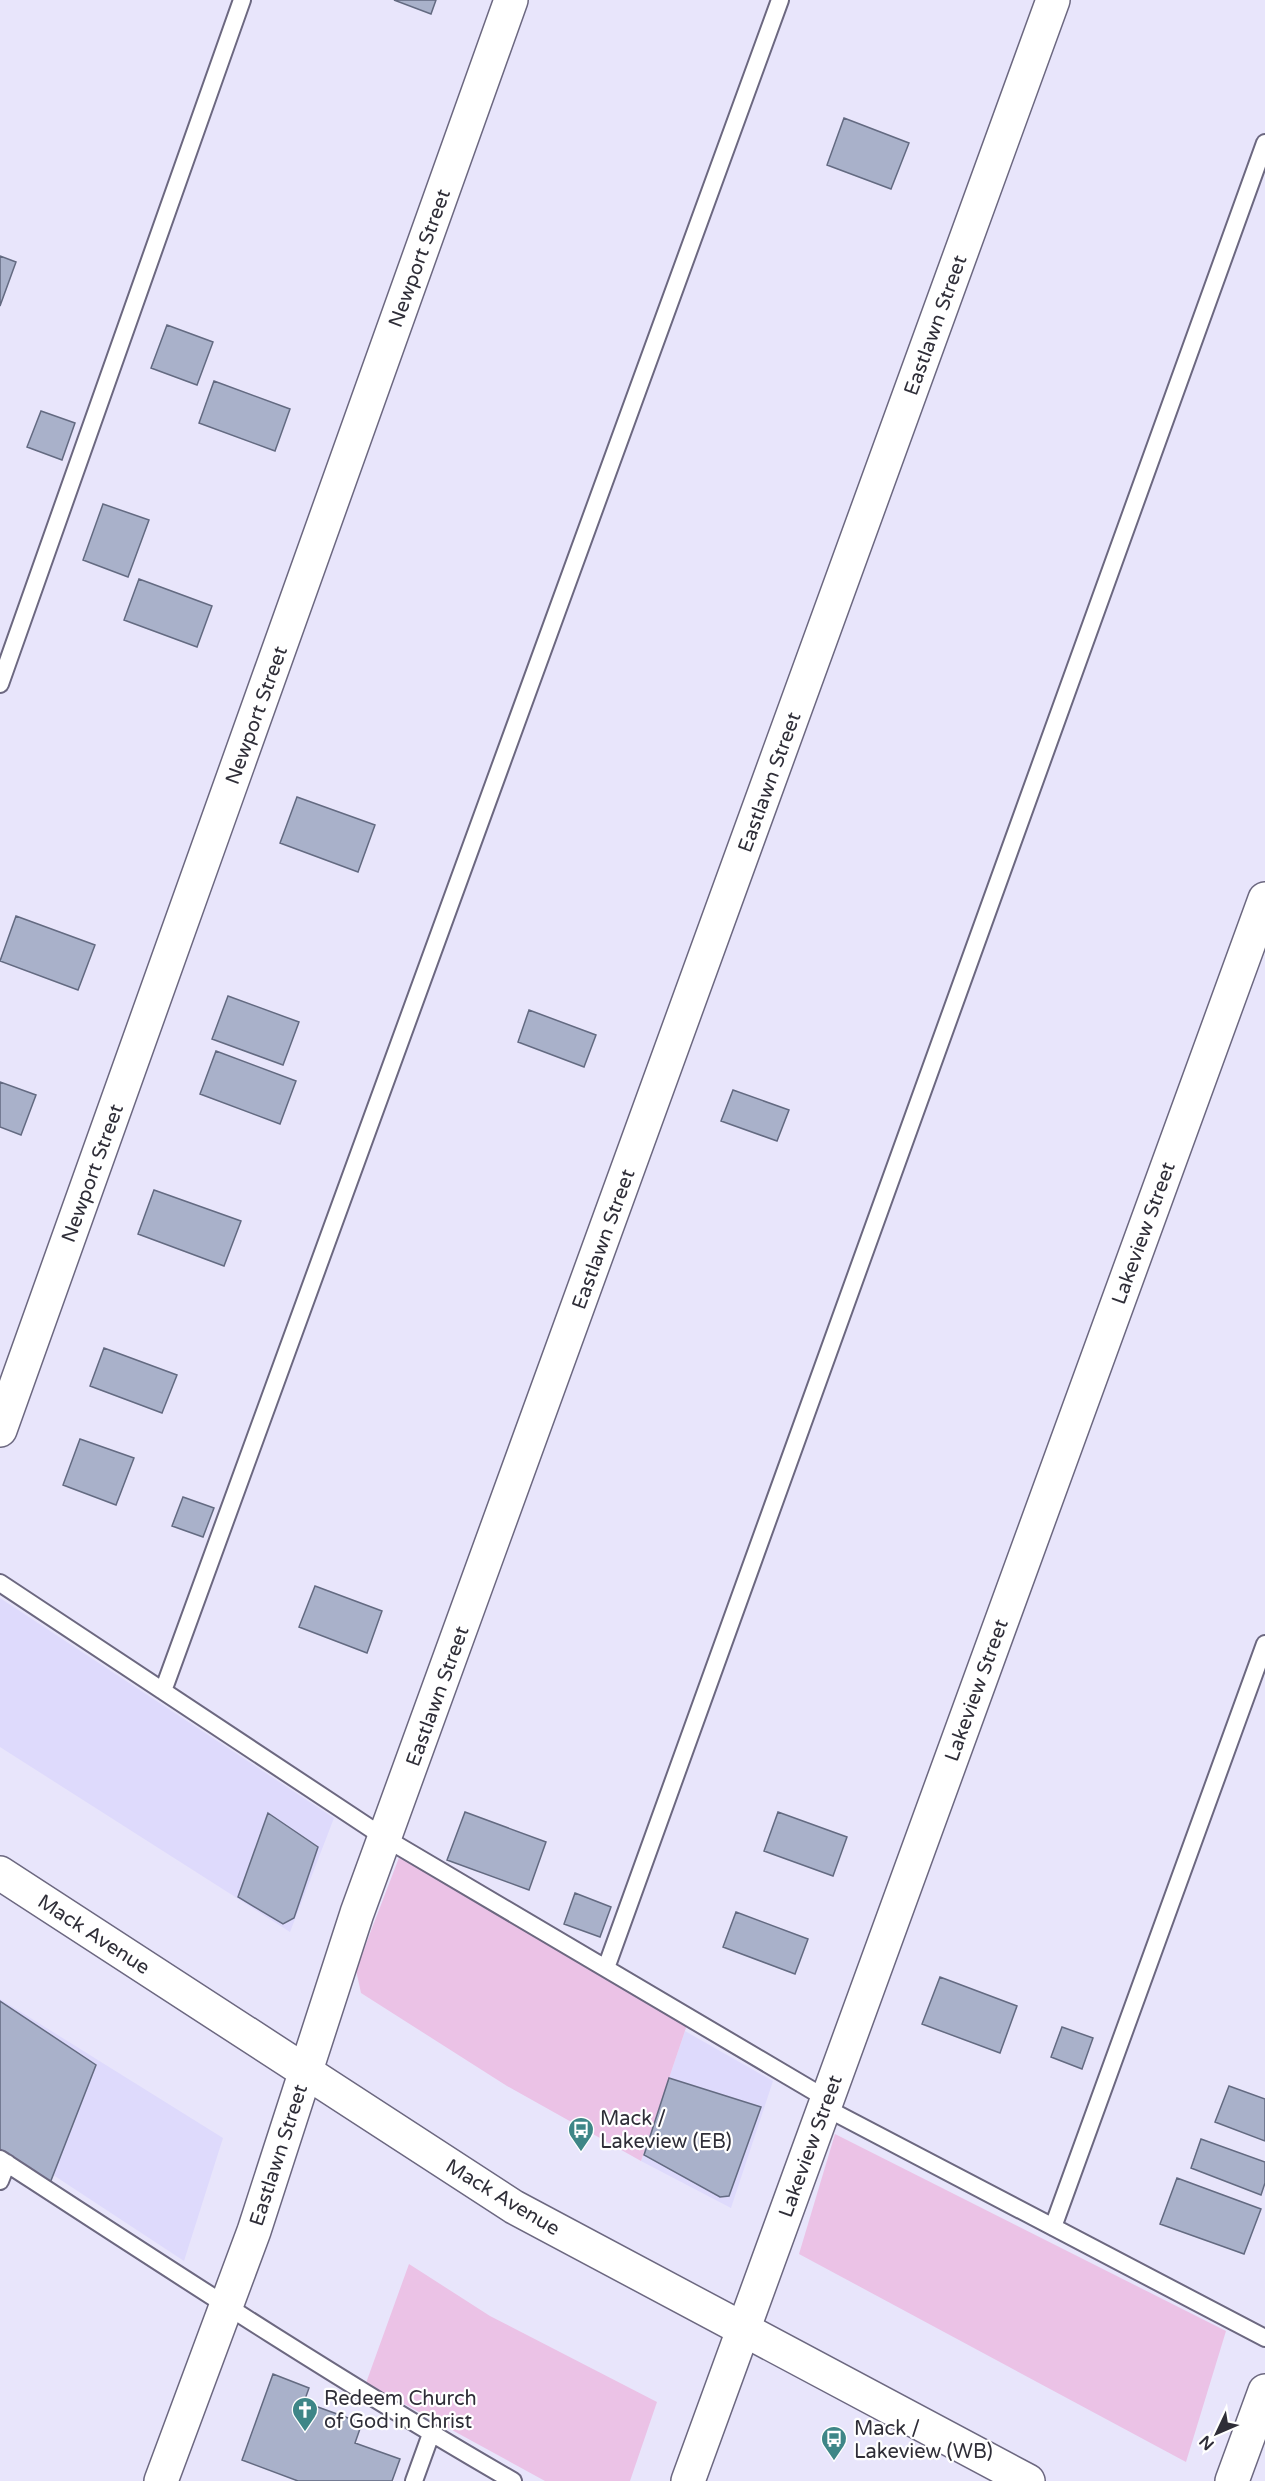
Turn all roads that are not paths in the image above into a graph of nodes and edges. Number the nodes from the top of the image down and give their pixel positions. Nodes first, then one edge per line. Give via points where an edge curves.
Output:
1 (242, 0) edge
2 (511, 0) edge
3 (780, 0) edge
4 (1053, 0) edge
5 (1265, 143) edge
6 (0, 684) edge
7 (1265, 899) edge
8 (0, 1431) edge
9 (0, 1583) edge
10 (1265, 1644) edge
11 (163, 1691) junction
12 (385, 1838) junction
13 (0, 1873) edge
14 (606, 1968) junction
15 (306, 2072) junction
16 (825, 2103) junction
17 (3, 2161) edge
18 (0, 2181) edge
19 (1053, 2227) junction
20 (226, 2306) junction
21 (743, 2329) junction
22 (1265, 2338) edge
23 (1265, 2391) edge
24 (431, 2434) junction
25 (162, 2481) edge
26 (414, 2481) edge
27 (513, 2481) edge
28 (688, 2481) edge
29 (1028, 2481) edge
30 (1232, 2481) edge

1 - 6 lane
2 - 8 street, Newport Street
3 - 11 lane
4 - 12 street, Eastlawn Street
5 - 14 lane
7 - 16 street, Lakeview Street
9 - 11 lane
10 - 19 lane
11 - 12 lane
12 - 14 lane
12 - 15 street, Eastlawn Street
13 - 15 street, Mack Avenue
14 - 16 lane
15 - 20 street, Eastlawn Street
15 - 21 street, Mack Avenue via 514,2207
16 - 19 lane
16 - 21 street, Lakeview Street
17 - 18 lane
17 - 20 lane
19 - 22 lane
20 - 24 lane
20 - 25 street, Eastlawn Street
21 - 28 street, Lakeview Street
21 - 29 street, Mack Avenue
23 - 30 street
24 - 26 lane
24 - 27 lane

